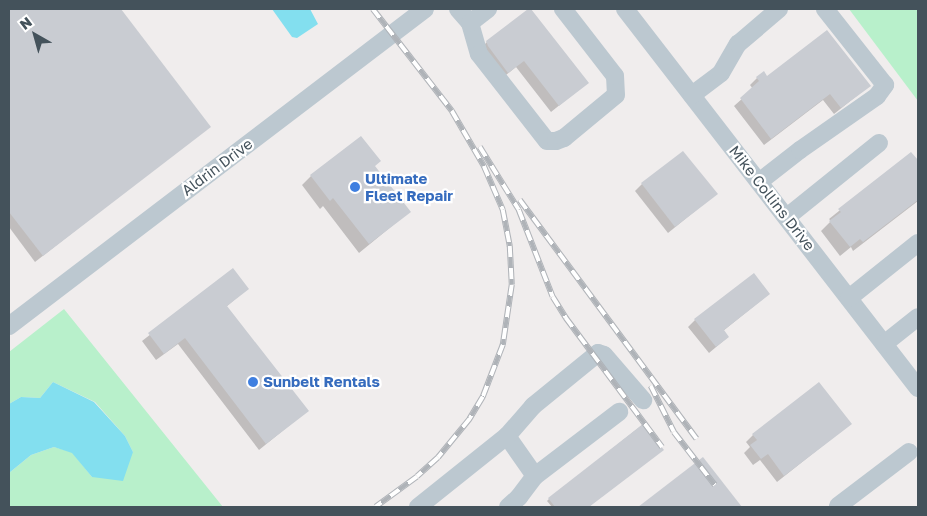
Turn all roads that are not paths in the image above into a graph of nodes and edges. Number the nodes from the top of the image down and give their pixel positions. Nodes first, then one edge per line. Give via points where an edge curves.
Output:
1 (425, 9) edge
2 (458, 9) edge
3 (488, 9) edge
4 (563, 9) edge
5 (625, 9) edge
6 (780, 9) edge
7 (825, 9) edge
8 (470, 23) junction
9 (692, 95) junction
10 (879, 143) dead end
11 (759, 182) junction
12 (786, 218) junction
13 (918, 243) edge
14 (849, 298) junction
15 (916, 323) edge
16 (9, 326) edge
17 (884, 344) junction
18 (918, 388) edge
19 (642, 400) dead end
20 (619, 412) dead end
21 (506, 436) junction
22 (909, 452) dead end
23 (535, 476) junction
24 (838, 506) dead end
25 (418, 507) edge
26 (508, 507) edge

1 - 16 street, Aldrin Drive
2 - 8 street
3 - 8 street
4 - 8 street via 615,76 616,95 556,141 547,141 479,54
5 - 9 street, Mike Collins Drive
6 - 9 street via 738,44 721,74
7 - 11 street via 885,86 877,96
9 - 11 street, Mike Collins Drive
10 - 12 street
11 - 12 street, Mike Collins Drive
12 - 14 street, Mike Collins Drive
13 - 14 street
14 - 17 street, Mike Collins Drive
15 - 17 street
17 - 18 street, Mike Collins Drive
19 - 21 street via 604,355 598,353 533,406
20 - 23 street
21 - 23 street
21 - 25 street
22 - 24 street
23 - 26 street

